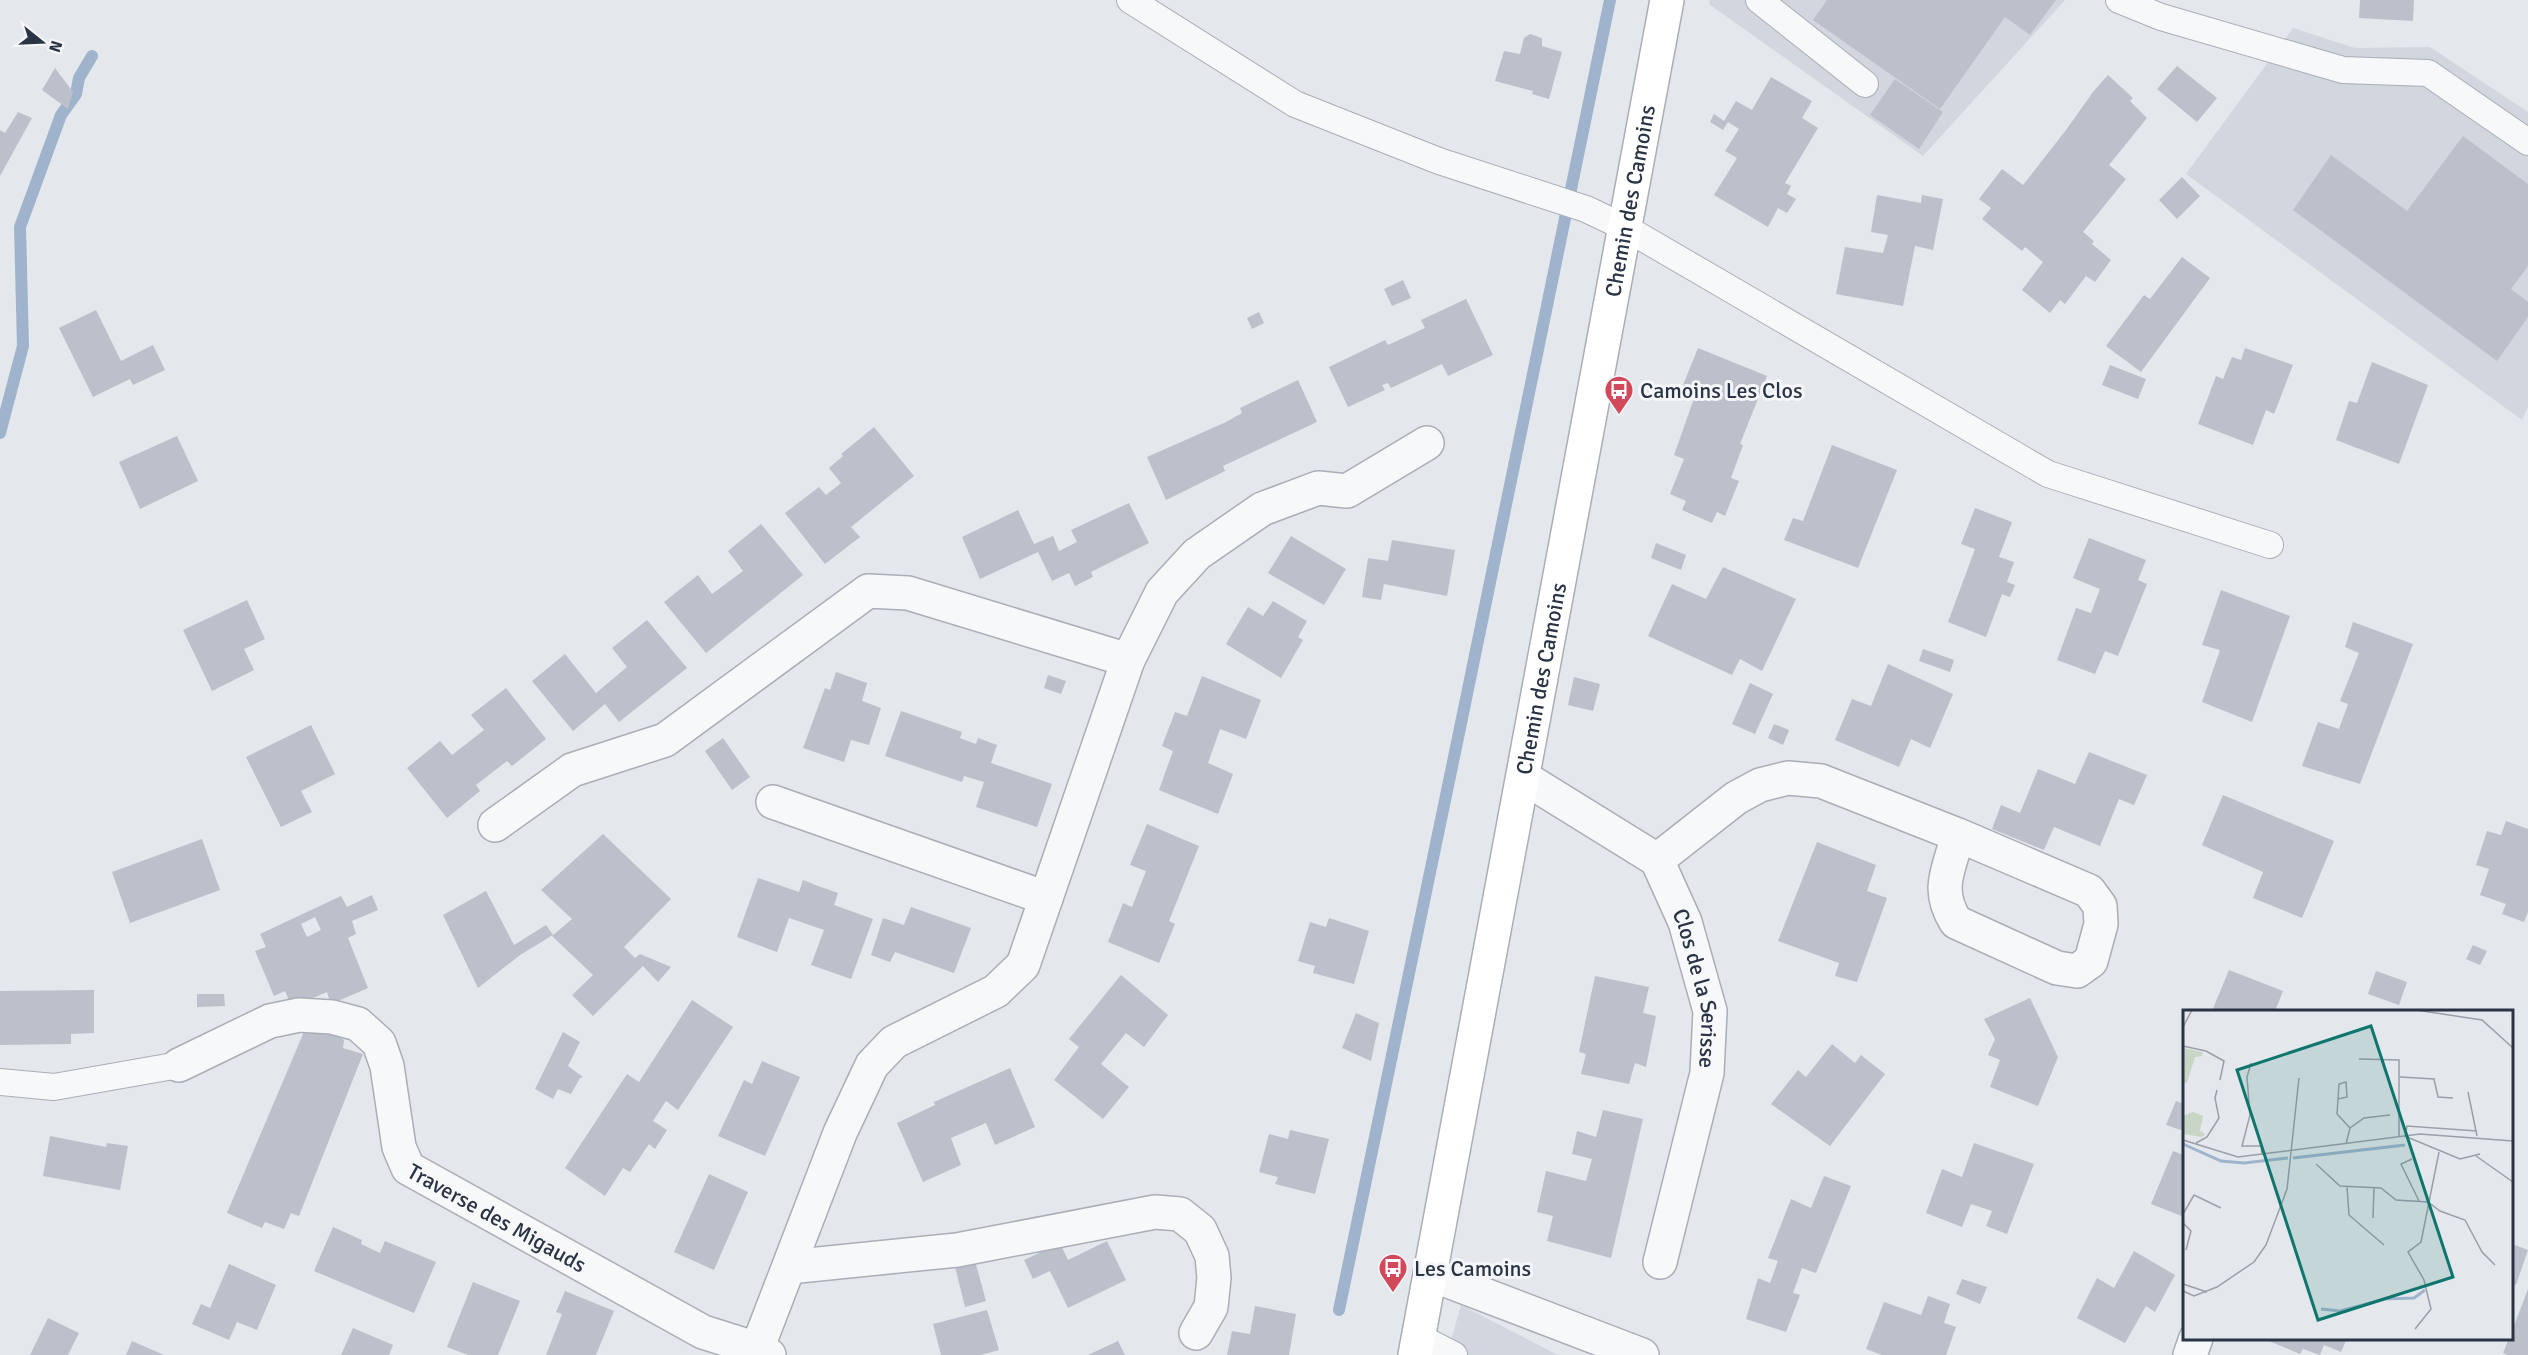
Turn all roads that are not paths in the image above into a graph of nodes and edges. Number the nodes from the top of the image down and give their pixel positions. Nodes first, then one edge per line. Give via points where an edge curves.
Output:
1 (1130, 0) edge
2 (1667, 0) edge
3 (1759, 0) edge
4 (2119, 0) edge
5 (1864, 84) dead end
6 (2528, 142) edge
7 (1624, 227) junction
8 (1427, 442) dead end
9 (2271, 545) dead end
10 (1128, 660) junction
11 (1522, 777) junction
12 (773, 802) dead end
13 (495, 825) dead end
14 (1958, 835) junction
15 (1657, 860) junction
16 (1046, 898) junction
17 (179, 1065) joint
18 (0, 1082) edge
19 (1660, 1262) dead end
20 (789, 1267) junction
21 (1430, 1274) junction
22 (1197, 1333) dead end
23 (2195, 1340) edge
24 (1413, 1349) edge
25 (758, 1353) edge
26 (1454, 1355) edge
27 (1642, 1355) edge
28 (2190, 1355) edge

1 - 7 lane via 1295,104 1439,161 1586,208
2 - 7 street, Chemin des Camoins
3 - 5 lane
4 - 6 lane via 2343,70 2428,73
7 - 9 lane via 2048,474
7 - 11 street, Chemin des Camoins
8 - 10 street via 1347,492 1318,488 1262,508 1197,554 1162,592
10 - 13 street via 908,593 868,591 665,740 572,770
10 - 16 street
11 - 15 street
11 - 21 street, Chemin des Camoins
12 - 16 street
14 - 14 street via 2089,891 2100,906 2102,924 2091,961 2077,971 2057,968 1956,922 1946,907 1943,891
14 - 15 street via 1821,781 1788,778 1760,785 1736,798
15 - 19 street, Clos de la Serisse via 1685,922 1710,1011 1707,1072
16 - 20 street via 1023,965 996,991 894,1042 872,1065 840,1133
17 - 18 lane via 54,1087
17 - 25 street, Traverse des Migauds via 270,1021 299,1015 358,1024 379,1043 382,1051 399,1147 408,1168 703,1332
20 - 22 street via 957,1250 1155,1212 1180,1214 1200,1230 1212,1256 1211,1307
20 - 25 street
21 - 24 street, Chemin des Camoins
21 - 27 street
23 - 28 street
24 - 26 lane

